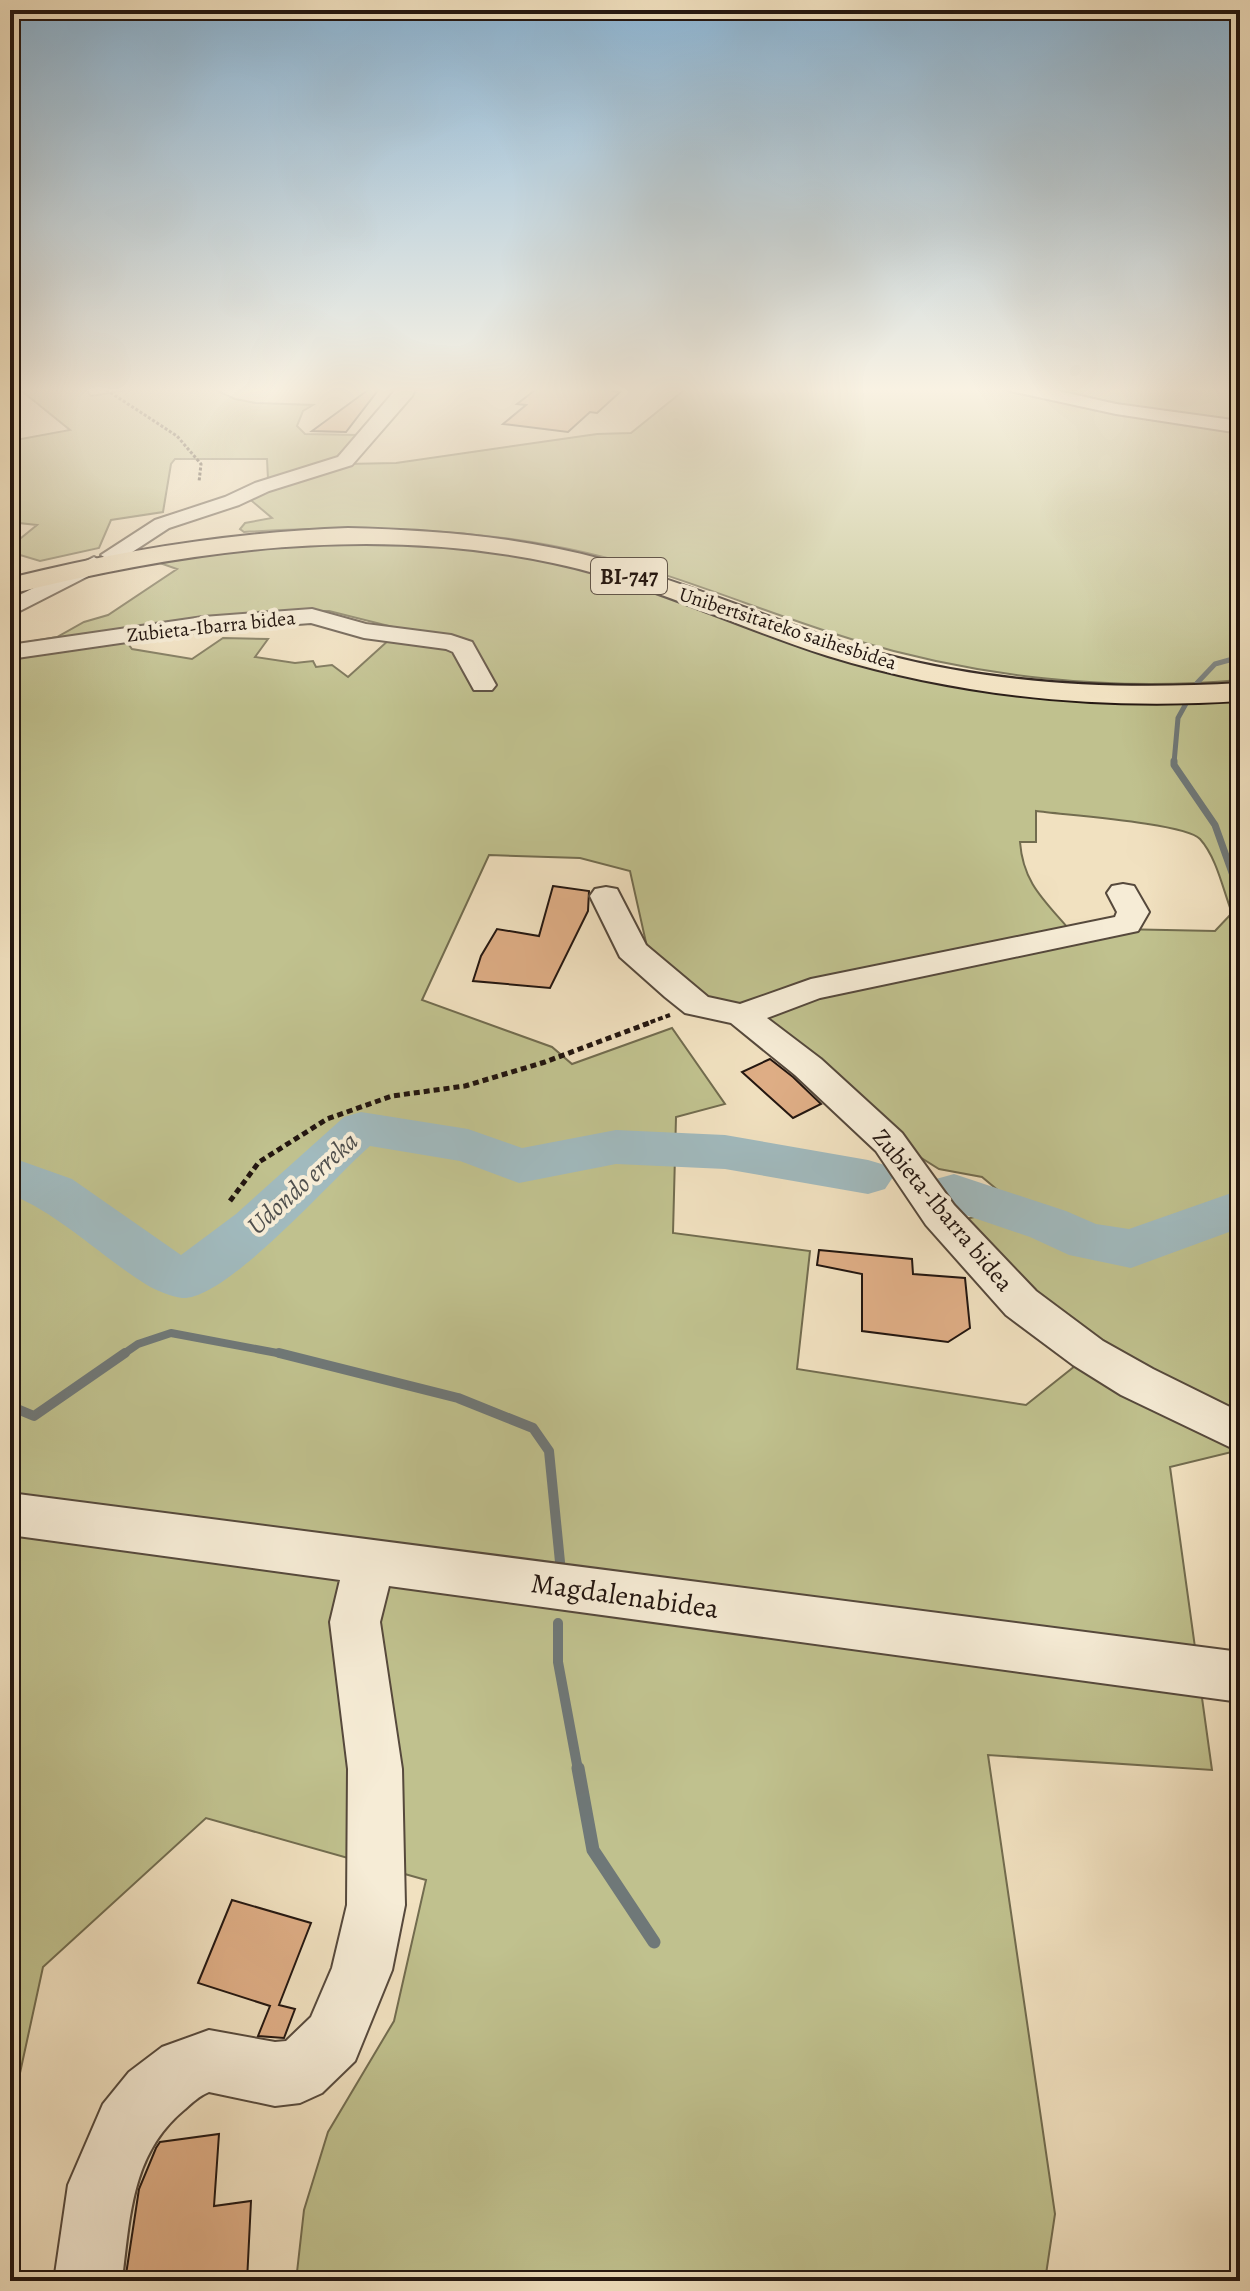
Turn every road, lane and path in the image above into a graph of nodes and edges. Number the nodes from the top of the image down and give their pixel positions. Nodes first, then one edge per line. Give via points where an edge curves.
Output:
1 (247, 494) edge
2 (103, 560) junction
3 (10, 583) edge
4 (10, 609) edge
5 (10, 652) edge
6 (483, 685) dead end
7 (1240, 685) edge
8 (1240, 692) edge
9 (1123, 893) dead end
10 (606, 896) dead end
11 (697, 1005) junction
12 (742, 1015) junction
13 (230, 1201) dead end
14 (1240, 1433) edge
15 (10, 1514) edge
16 (370, 1561) junction
17 (1240, 1677) edge
18 (88, 2281) edge

1 - 2 street via 162,524
2 - 3 main road, Unibertsitateko saihesbidea / BI-747
2 - 4 street
2 - 7 main road, Unibertsitateko saihesbidea / BI-747 via 216,538 314,531 412,531 501,540 585,557 860,649 963,672 1093,686
2 - 8 main road, Unibertsitateko saihesbidea / BI-747 via 256,539 382,535 461,540 596,566 878,661 938,673 1082,693
5 - 6 street, Zubieta-Ibarra bidea via 203,624 312,616 364,631 451,642 463,647
9 - 12 street via 1133,912 1127,924 811,989
10 - 11 street, Zubieta-Ibarra bidea via 632,950
11 - 12 street, Zubieta-Ibarra bidea
11 - 13 path via 479,1082 366,1102 327,1119 259,1162
12 - 14 street, Zubieta-Ibarra bidea via 889,1142 940,1215 1021,1303 1125,1375
15 - 16 street, Magdalenabidea
16 - 17 street, Magdalenabidea
16 - 18 street via 355,1622 375,1769 376,1905 362,1970 333,2039 300,2071 275,2074 209,2061 184,2069 152,2095 126,2127 101,2185

